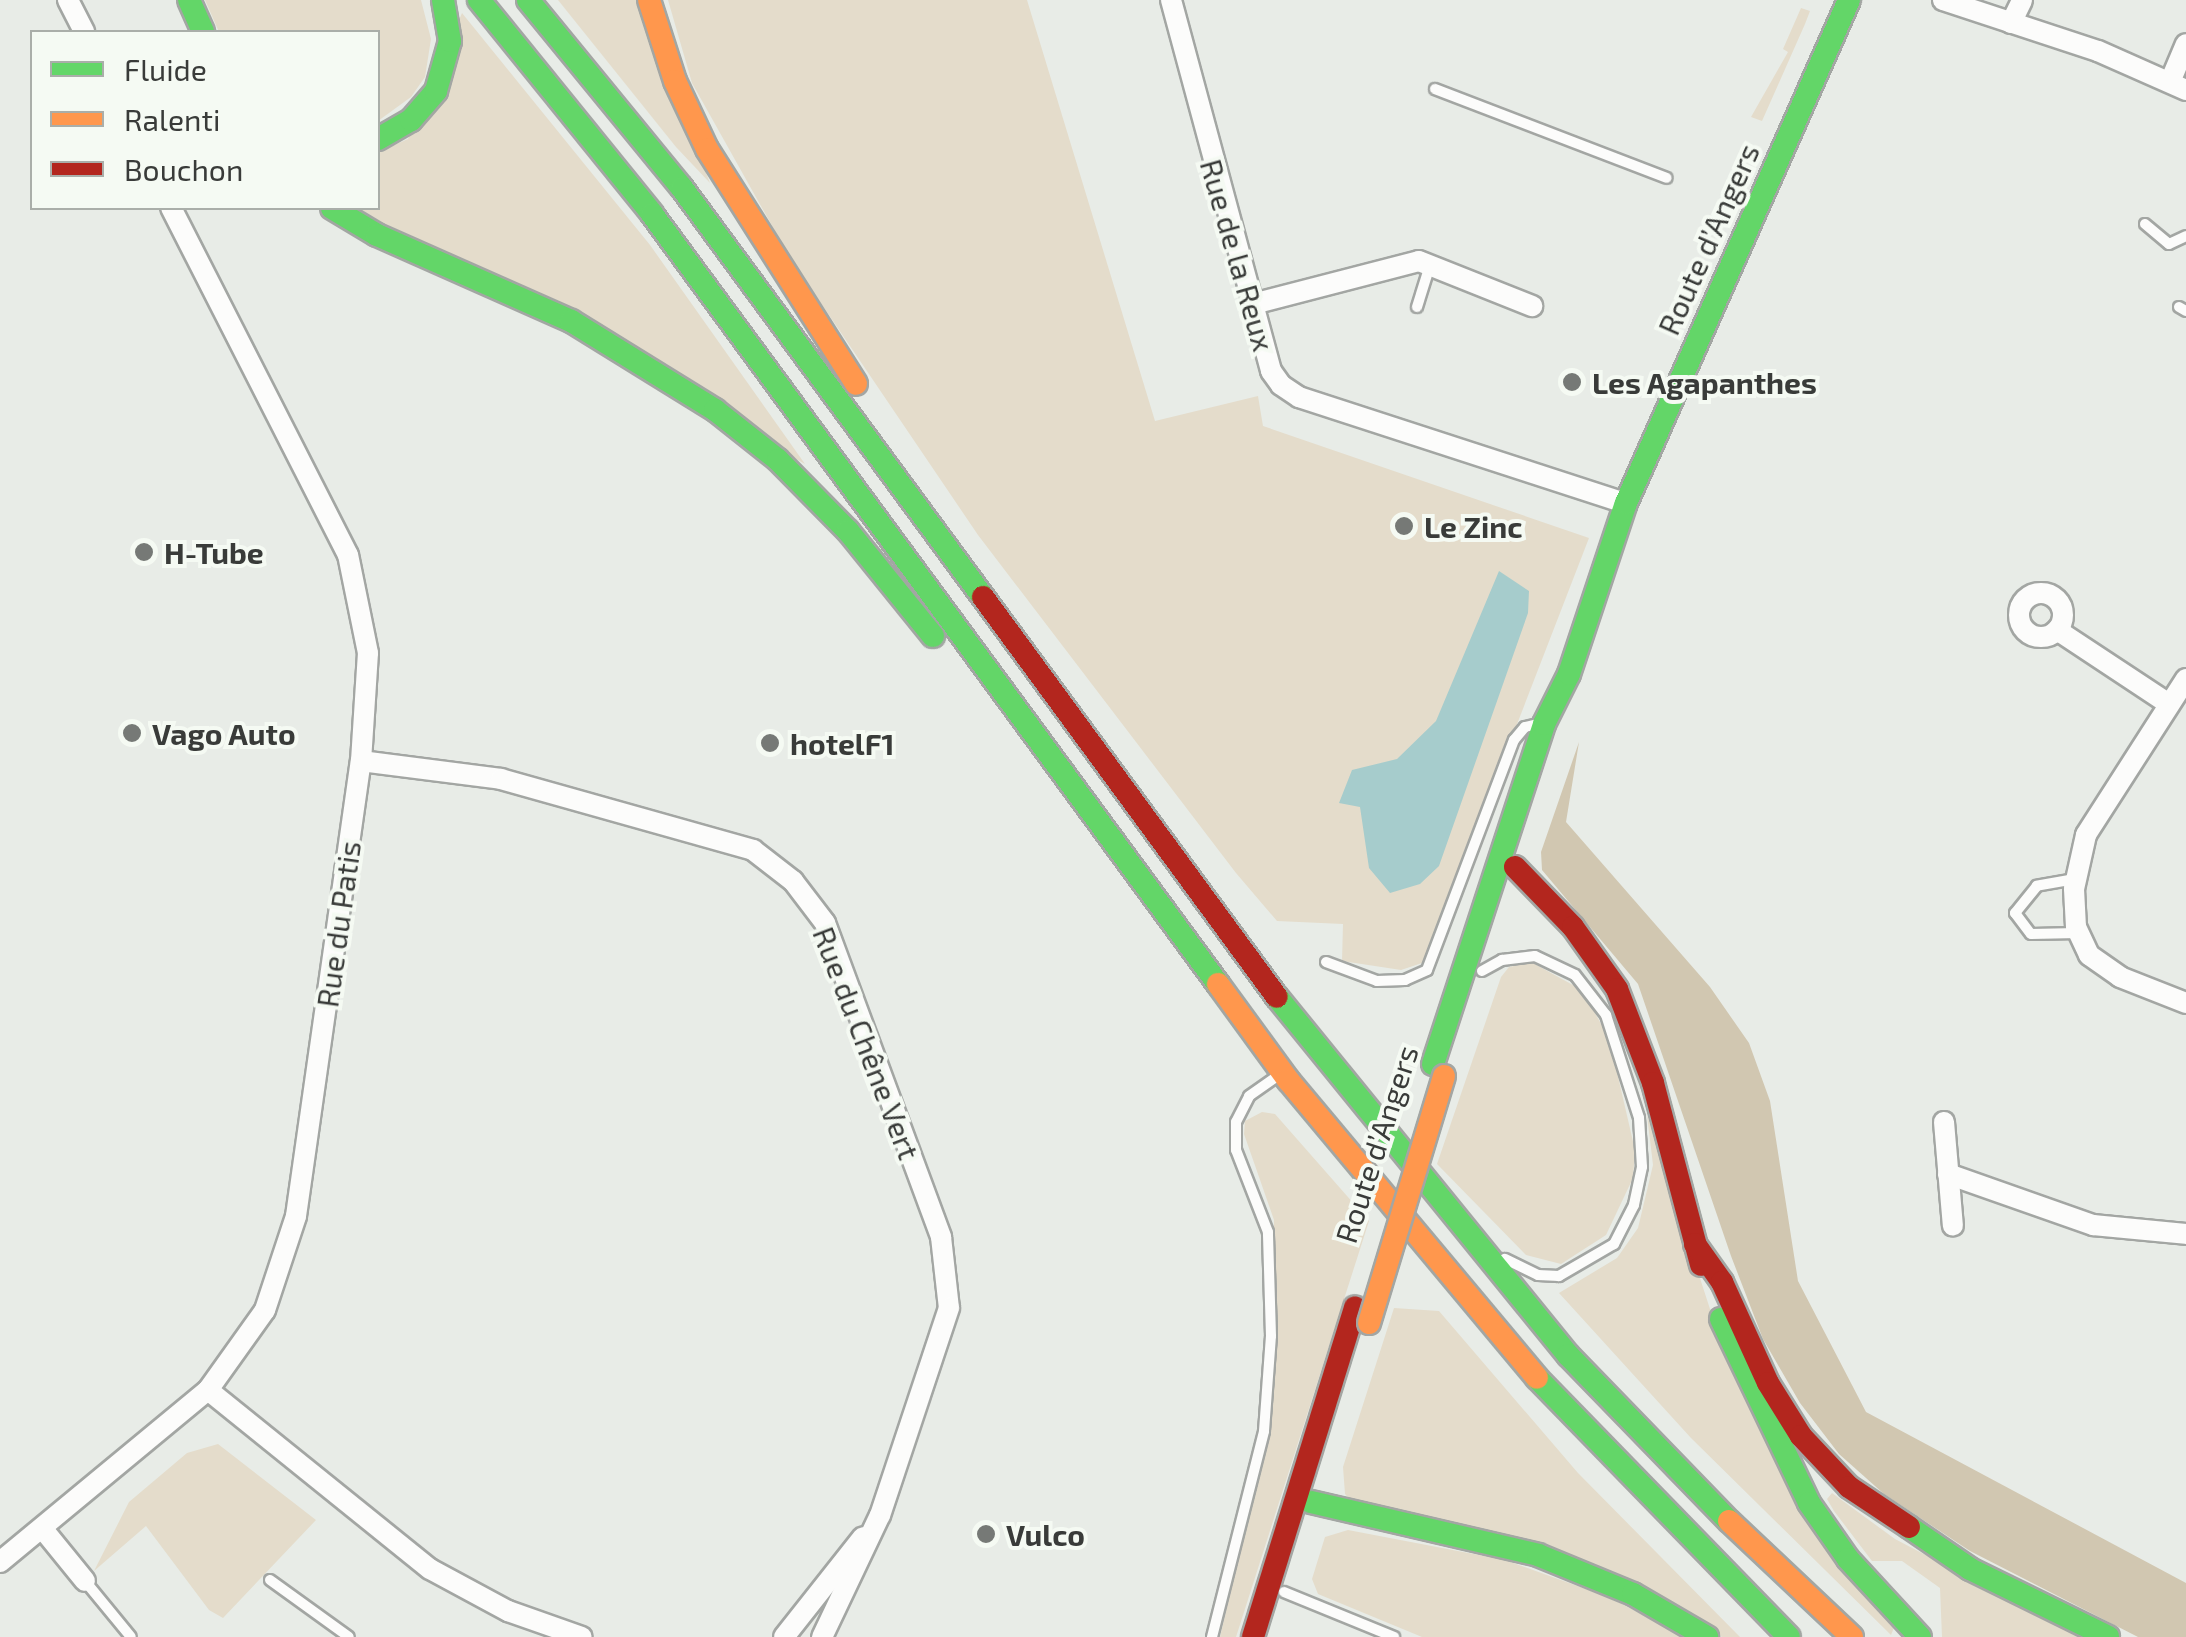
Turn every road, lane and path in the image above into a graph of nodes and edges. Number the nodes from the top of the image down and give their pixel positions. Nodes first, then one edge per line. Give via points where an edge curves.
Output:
1 (68, 0) edge
2 (167, 0) edge
3 (189, 0) edge
4 (443, 0) edge
5 (479, 0) edge
6 (528, 0) edge
7 (649, 0) edge
8 (1171, 0) edge
9 (1849, 0) edge
10 (1943, 0) edge
11 (2022, 0) edge
12 (2011, 24) junction
13 (83, 30) edge
14 (179, 30) edge
15 (202, 30) edge
16 (2186, 44) edge
17 (2178, 86) edge
18 (1435, 89) dead end
19 (380, 138) edge
20 (1667, 178) dead end
21 (173, 210) edge
22 (335, 210) edge
23 (2145, 224) dead end
24 (2186, 236) edge
25 (1430, 264) junction
26 (1253, 304) junction
27 (1532, 306) dead end
28 (1417, 307) dead end
29 (905, 488) junction
30 (1626, 503) junction
31 (2058, 630) dead end
32 (1569, 674) junction
33 (2186, 679) edge
34 (2169, 704) junction
35 (1544, 724) junction
36 (1042, 750) junction
37 (361, 761) junction
38 (1515, 867) junction
39 (2075, 879) junction
40 (2078, 932) junction
41 (1326, 962) dead end
42 (1482, 971) junction
43 (2186, 1004) edge
44 (1439, 1070) junction
45 (1282, 1072) junction
46 (1944, 1122) dead end
47 (1948, 1174) junction
48 (1952, 1226) dead end
49 (2186, 1234) edge
50 (1695, 1244) junction
51 (1485, 1250) junction
52 (1362, 1315) junction
53 (1338, 1366) junction
54 (208, 1390) junction
55 (1311, 1502) junction
56 (880, 1515) junction
57 (42, 1528) junction
58 (0, 1562) edge
59 (270, 1580) dead end
60 (85, 1581) joint
61 (1284, 1592) junction
62 (1769, 1626) edge
63 (551, 1632) edge
64 (1261, 1636) edge
65 (131, 1637) edge
66 (349, 1637) edge
67 (582, 1637) edge
68 (784, 1637) edge
69 (822, 1637) edge
70 (1212, 1637) edge
71 (1394, 1637) edge
72 (1706, 1637) edge
73 (1789, 1637) edge
74 (1852, 1637) edge
75 (1920, 1637) edge
76 (2108, 1637) edge

1 - 13 street
2 - 14 main road
3 - 15 main road
4 - 19 main road via 450,41 436,91 411,120
5 - 36 main road via 652,214
6 - 29 main road via 682,188
7 - 29 main road via 675,81 708,149 878,418
8 - 26 street, Rue de la Reux
9 - 30 main road, Route d’Angers
10 - 12 street
11 - 12 street
12 - 17 street
16 - 17 street
18 - 20 lane
21 - 37 street, Rue du Patis via 348,555 368,653
22 - 36 main road via 571,322 715,410 778,460 848,531 989,711
23 - 24 lane via 2169,244
25 - 26 street via 1408,262
25 - 27 street
25 - 28 lane
26 - 30 street, Rue de la Reux via 1271,372 1298,397
29 - 51 main road via 1324,1061
30 - 32 main road, Route d’Angers
31 - 34 street
32 - 35 main road, Route d’Angers
32 - 38 main road, Route d’Angers via 1561,726
33 - 34 street
34 - 39 street via 2086,836
35 - 41 lane via 1526,726 1514,740 1427,970 1376,981
35 - 44 main road, Route d’Angers
36 - 45 main road
37 - 54 street, Rue du Patis via 283,1270 265,1310
37 - 56 street, Rue du Chêne Vert via 501,779 753,850 792,881 825,923 941,1237 950,1308
38 - 42 main road, Route d’Angers
38 - 50 main road via 1573,927 1618,989 1653,1084
39 - 40 street
39 - 40 lane via 2037,886 2015,913 2031,934
40 - 43 street via 2102,966
42 - 44 main road, Route d’Angers
42 - 51 lane via 1502,960 1535,956 1575,975 1590,991 1628,1072 1642,1167 1625,1226 1614,1244 1581,1268 1538,1275
44 - 52 main road, Route d’Angers, bridge
45 - 62 main road via 1490,1328
45 - 70 lane via 1249,1096 1236,1122 1236,1150 1268,1232 1271,1336 1264,1431
46 - 47 street
47 - 48 street
47 - 49 street via 2094,1225
50 - 75 main road via 1752,1394 1809,1503 1848,1559
50 - 76 main road via 1722,1282 1768,1384 1801,1436 1849,1487 1970,1569
51 - 74 main road via 1568,1355 1692,1486
52 - 53 main road, Route d’Angers
52 - 55 main road, Route d’Angers
53 - 55 main road via 1337,1395 1307,1495
53 - 64 main road, Route d’Angers
54 - 57 street, Rue du Patis
54 - 63 street via 430,1569
55 - 61 main road, Route d’Angers
55 - 72 main road via 1538,1555 1633,1594
56 - 68 street
56 - 69 street, Rue du Chêne Vert
57 - 58 street, Rue du Patis
57 - 60 street
59 - 66 lane
60 - 65 lane
61 - 64 main road, Route d’Angers
61 - 71 lane
62 - 73 main road
63 - 67 street

